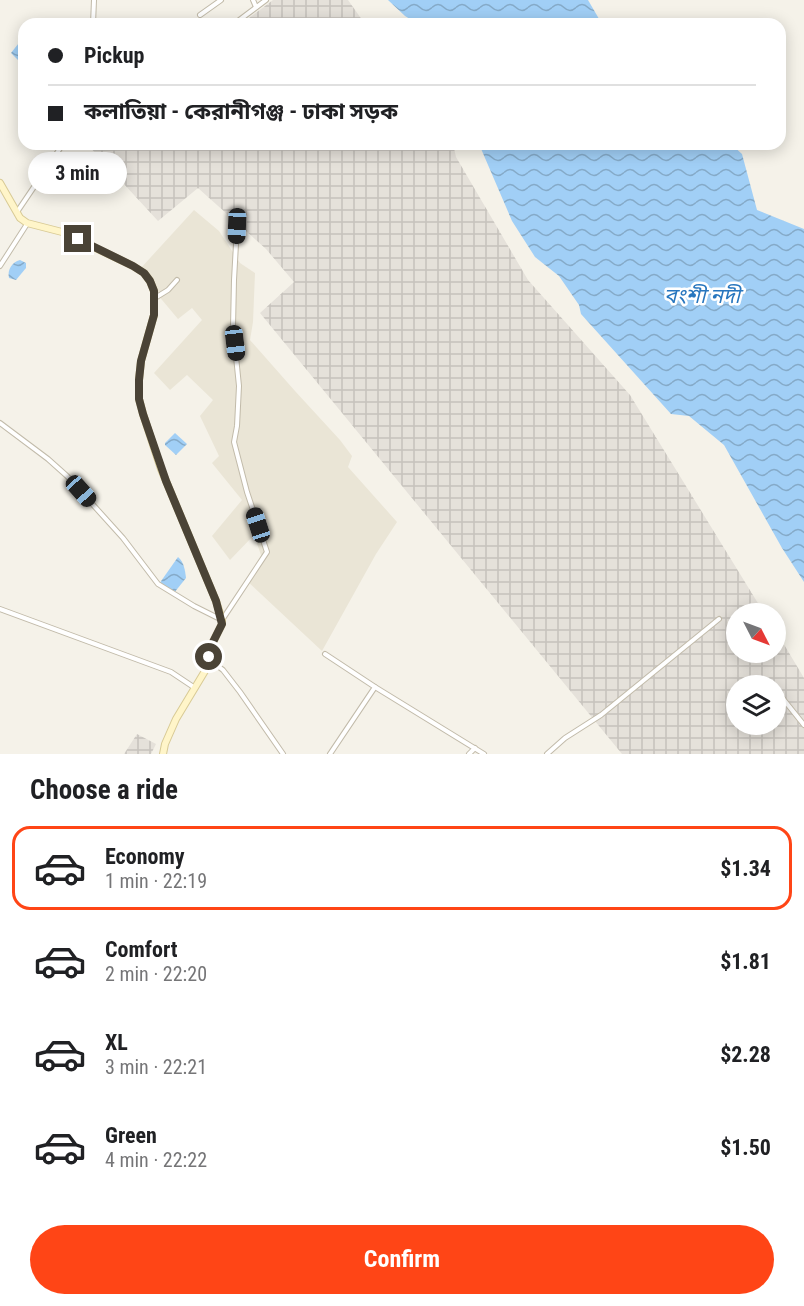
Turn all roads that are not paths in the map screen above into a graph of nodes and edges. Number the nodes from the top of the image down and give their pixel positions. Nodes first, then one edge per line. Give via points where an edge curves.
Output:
1 (93, 0) edge
2 (221, 0) edge
3 (253, 0) edge
4 (266, 0) edge
5 (256, 7) junction
6 (200, 15) dead end
7 (93, 18) edge
8 (242, 18) edge
9 (59, 150) edge
10 (0, 183) edge
11 (17, 212) junction
12 (239, 222) dead end
13 (27, 223) junction
14 (0, 266) edge
15 (177, 280) dead end
16 (154, 295) junction
17 (0, 423) edge
18 (0, 609) edge
19 (719, 619) dead end
20 (222, 620) junction
21 (326, 654) dead end
22 (211, 661) junction
23 (375, 687) junction
24 (195, 688) junction
25 (786, 702) edge
26 (804, 725) edge
27 (475, 748) junction
28 (163, 754) edge
29 (283, 754) edge
30 (330, 754) edge
31 (470, 754) edge
32 (484, 754) edge
33 (547, 754) edge

1 - 7 street
2 - 6 street
3 - 5 street
4 - 5 street
5 - 8 street
9 - 11 street
10 - 11 main road
11 - 13 main road
12 - 20 street via 233,327 239,386 234,442 267,552
13 - 14 street
13 - 16 main road via 62,232 133,266 150,281
15 - 16 street via 158,298
16 - 20 main road via 154,315 141,361 139,399 161,469
17 - 20 street via 67,476 158,584
18 - 24 street via 171,672
19 - 33 street
20 - 22 main road via 207,654
21 - 23 street
22 - 24 main road
22 - 29 street via 223,670
23 - 27 street
23 - 30 street
24 - 28 main road via 176,719
25 - 26 street
27 - 31 street
27 - 32 street

